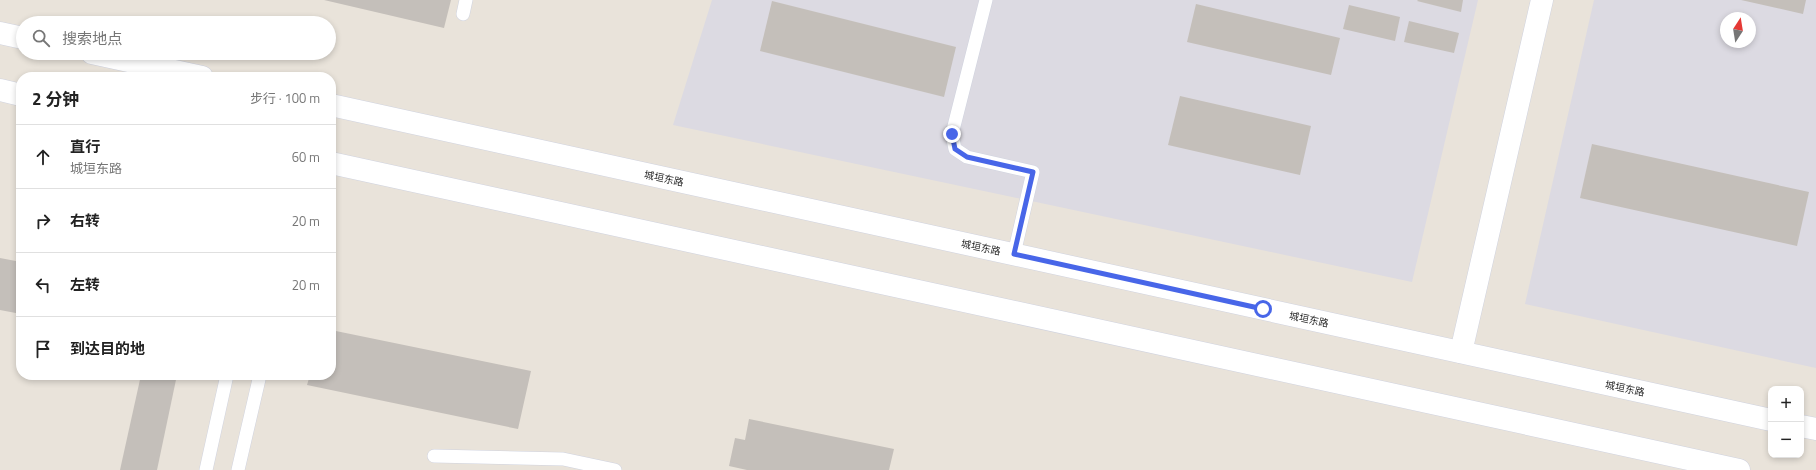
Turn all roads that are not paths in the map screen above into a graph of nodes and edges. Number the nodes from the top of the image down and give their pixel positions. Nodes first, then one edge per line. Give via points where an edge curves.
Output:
1 (466, 0) edge
2 (986, 0) edge
3 (1542, 0) edge
4 (463, 14) dead end
5 (0, 33) edge
6 (16, 36) edge
7 (124, 60) edge
8 (179, 72) edge
9 (0, 90) edge
10 (16, 94) edge
11 (336, 106) edge
12 (336, 164) edge
13 (1014, 254) junction
14 (1461, 352) junction
15 (226, 380) edge
16 (259, 380) edge
17 (1768, 419) edge
18 (1804, 427) edge
19 (1816, 429) edge
20 (434, 456) dead end
21 (206, 470) edge
22 (238, 470) edge
23 (615, 470) edge
24 (1739, 470) edge

1 - 4 lane
2 - 13 lane via 952,134 955,149 967,157 1033,172
3 - 14 main road
5 - 6 main road
7 - 8 main road
9 - 10 main road
11 - 13 main road, 城垣东路
12 - 24 main road
13 - 14 main road, 城垣东路
14 - 17 main road, 城垣东路
15 - 21 lane
16 - 22 lane
18 - 19 main road
20 - 23 lane via 563,460

